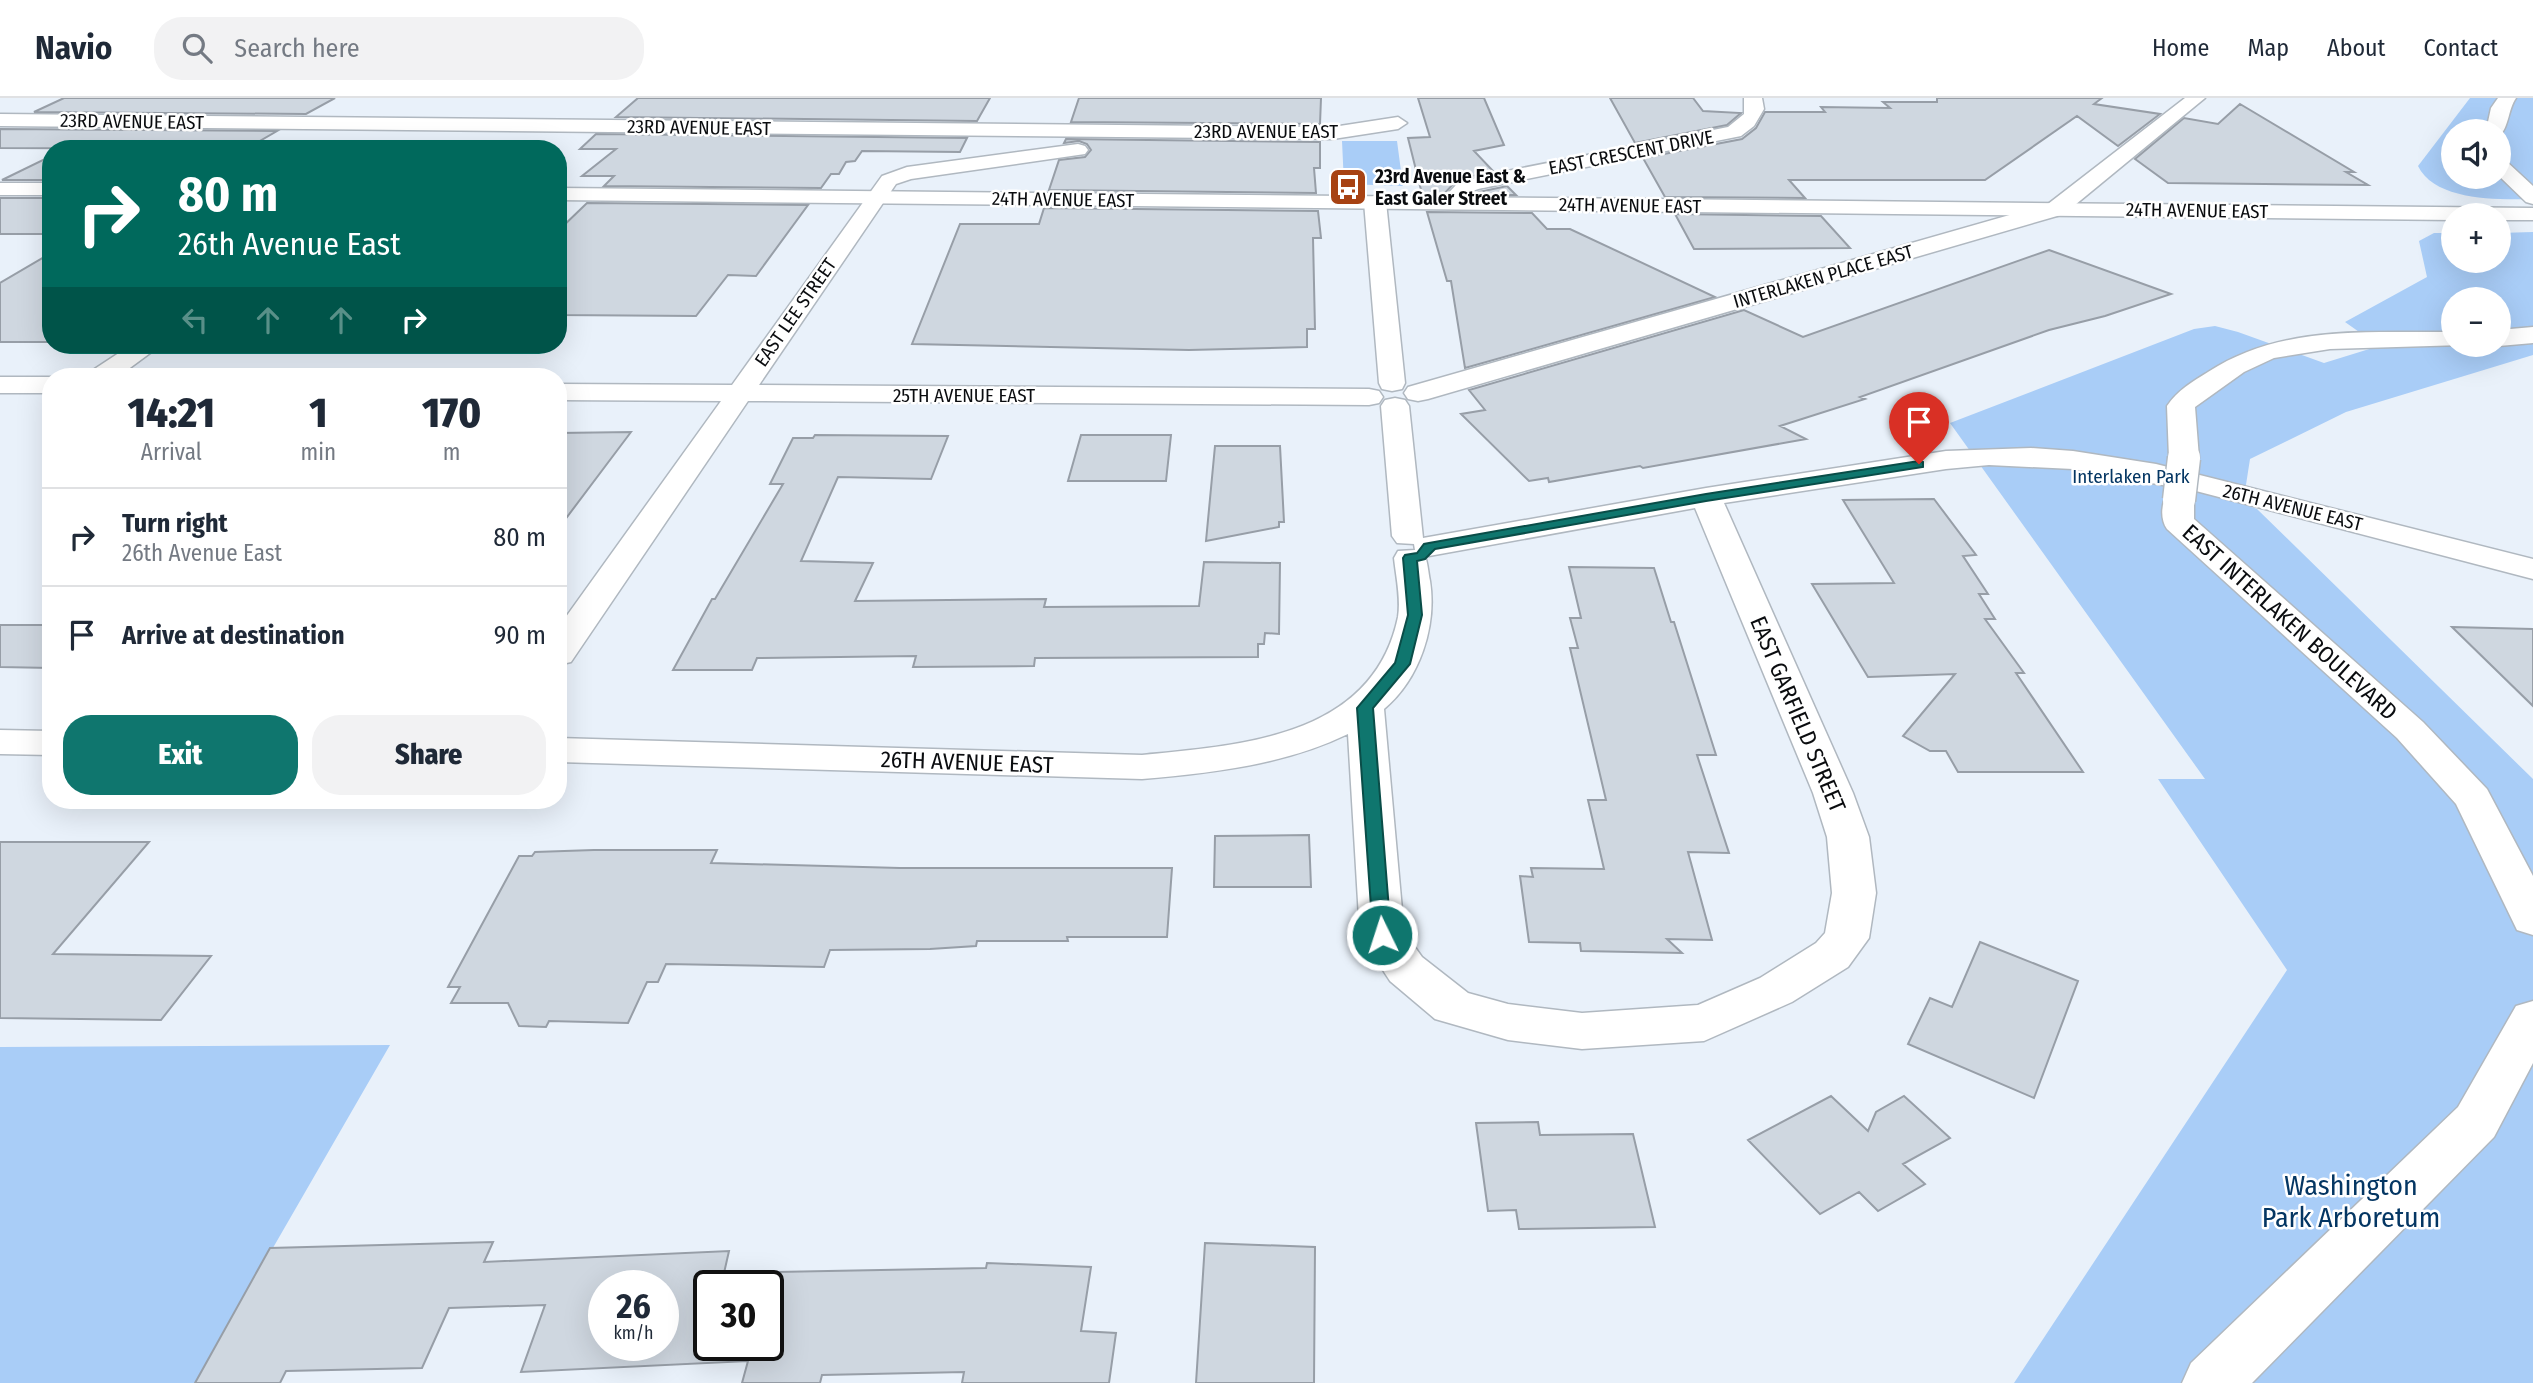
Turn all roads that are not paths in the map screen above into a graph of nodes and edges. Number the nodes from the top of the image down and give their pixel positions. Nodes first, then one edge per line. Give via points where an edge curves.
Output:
1 (1754, 98) edge
2 (2196, 98) edge
3 (2507, 98) edge
4 (435, 106) dead end
5 (2498, 119) edge
6 (0, 120) edge
7 (314, 123) junction
8 (1398, 123) dead end
9 (1136, 131) junction
10 (2511, 177) edge
11 (0, 189) edge
12 (42, 189) edge
13 (567, 194) edge
14 (875, 197) junction
15 (2533, 198) edge
16 (1376, 202) junction
17 (1450, 203) junction
18 (2056, 209) junction
19 (2533, 214) edge
20 (2533, 335) edge
21 (2511, 337) edge
22 (2441, 341) edge
23 (135, 354) edge
24 (114, 368) edge
25 (0, 385) edge
26 (42, 385) edge
27 (567, 392) edge
28 (738, 394) junction
29 (1394, 395) junction
30 (1706, 497) junction
31 (1416, 547) junction
32 (2533, 569) edge
33 (567, 641) edge
34 (1365, 708) junction
35 (0, 742) edge
36 (42, 743) edge
37 (567, 750) edge
38 (2533, 919) edge
39 (2533, 1019) edge
40 (2212, 1383) edge

1 - 17 street, EAST CRESCENT DRIVE via 1755,112 1734,132 1494,179 1465,187
2 - 18 street, INTERLAKEN PLACE EAST
3 - 5 street
4 - 7 street via 343,114
6 - 7 street, 23RD AVENUE EAST
7 - 9 street, 23RD AVENUE EAST
8 - 9 street, 23RD AVENUE EAST via 1333,133
9 - 14 street, EAST LEE STREET via 1097,147 907,173 889,180
10 - 15 street
11 - 12 street
13 - 14 street, 24TH AVENUE EAST
14 - 16 street, 24TH AVENUE EAST
14 - 28 street, EAST LEE STREET
16 - 17 street, 24TH AVENUE EAST
16 - 29 street, 26TH AVENUE EAST
17 - 18 street, 24TH AVENUE EAST
18 - 19 street, 24TH AVENUE EAST
18 - 29 street, INTERLAKEN PLACE EAST
20 - 21 street
22 - 38 street, EAST INTERLAKEN BOULEVARD, bridge via 2330,341 2267,351 2191,395 2181,406 2184,458 2178,522 2410,730 2473,798
23 - 24 street
25 - 26 street
27 - 28 street, 25TH AVENUE EAST
28 - 29 street, 25TH AVENUE EAST
28 - 33 street, EAST LEE STREET
29 - 31 street, 26TH AVENUE EAST
30 - 31 street, 26TH AVENUE EAST
30 - 32 street, 26TH AVENUE EAST via 1974,456 2072,458 2142,469
30 - 34 street, EAST GARFIELD STREET via 1848,838 1854,893 1847,938 1832,955 1776,990 1704,1023 1582,1031 1508,1022 1452,1006 1406,969 1382,935
31 - 34 street, 26TH AVENUE EAST via 1415,615 1402,664
34 - 37 street, 26TH AVENUE EAST via 1321,735 1276,748 1228,760 1142,766
35 - 36 street
39 - 40 street via 2476,1122

